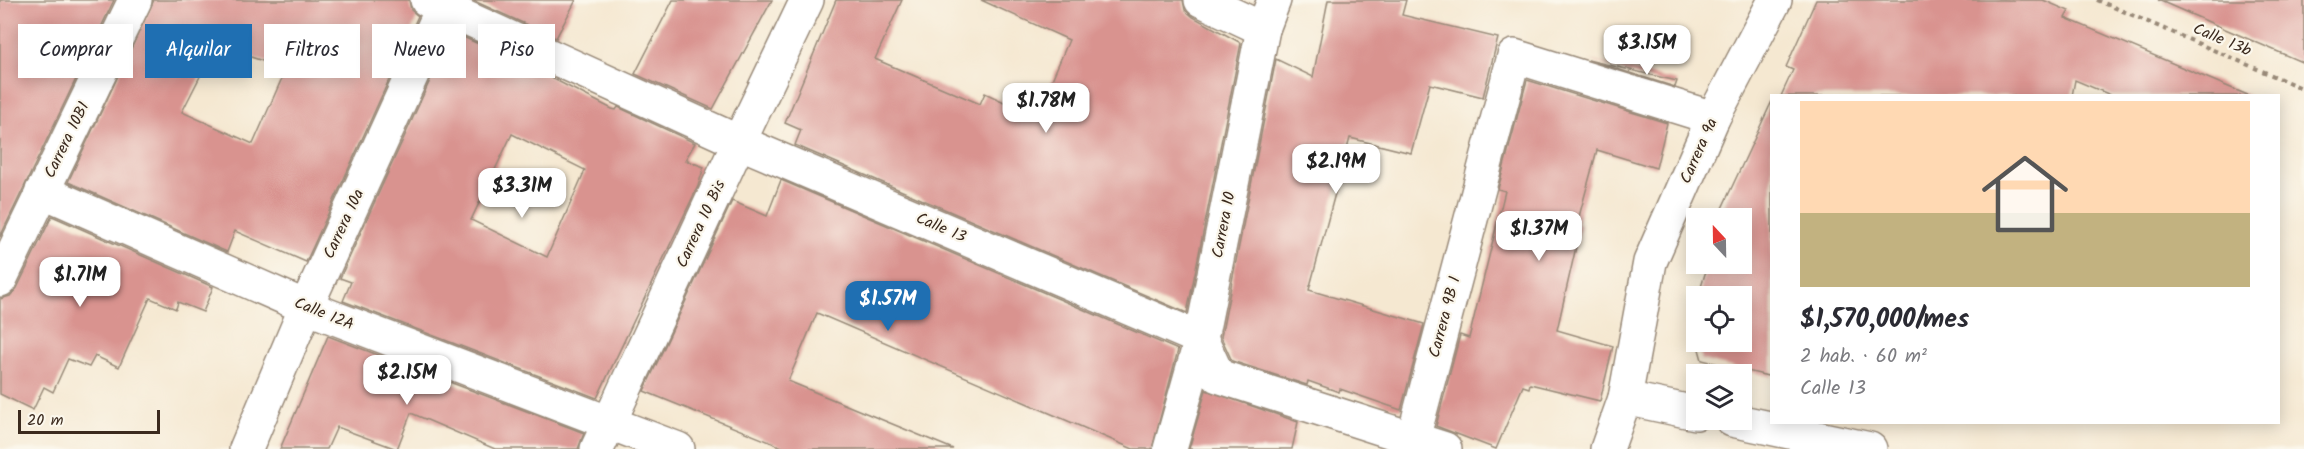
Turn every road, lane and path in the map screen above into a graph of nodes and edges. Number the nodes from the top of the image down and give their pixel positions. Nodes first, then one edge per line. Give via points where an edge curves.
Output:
1 (135, 0) edge
2 (807, 0) edge
3 (1201, 0) edge
4 (1775, 0) edge
5 (2097, 0) edge
6 (439, 3) edge
7 (1268, 14) edge
8 (2304, 89) edge
9 (1713, 118) junction
10 (739, 142) junction
11 (42, 191) junction
12 (0, 280) edge
13 (306, 307) junction
14 (1202, 339) junction
15 (1625, 398) junction
16 (1686, 411) edge
17 (1752, 426) edge
18 (603, 436) edge
19 (1413, 439) junction
20 (1817, 444) edge
21 (246, 449) edge
22 (678, 449) edge
23 (1170, 449) edge
24 (1445, 449) edge
25 (1607, 449) edge
26 (1870, 449) edge

1 - 11 street, Carrera 10B1
2 - 10 street, Carrera 10 Bis
3 - 7 street
4 - 9 street, Carrera 9a
5 - 8 path, Calle 13b
6 - 10 street, Calle 13
6 - 13 street, Carrera 10a
7 - 14 street, Carrera 10
9 - 15 street, Carrera 9a via 1650,261
9 - 19 street, Carrera 9B 1 via 1514,56
10 - 14 street, Calle 13
10 - 18 street, Carrera 10 Bis
11 - 12 street, Carrera 10B1
11 - 13 street, Calle 12A
13 - 18 street, Calle 12A
13 - 21 street, Carrera 10a
14 - 19 street via 1218,376
14 - 23 street, Carrera 10
15 - 16 street
15 - 25 street, Carrera 9a
17 - 20 street
18 - 22 street, Calle 12A
19 - 24 street
20 - 26 street

